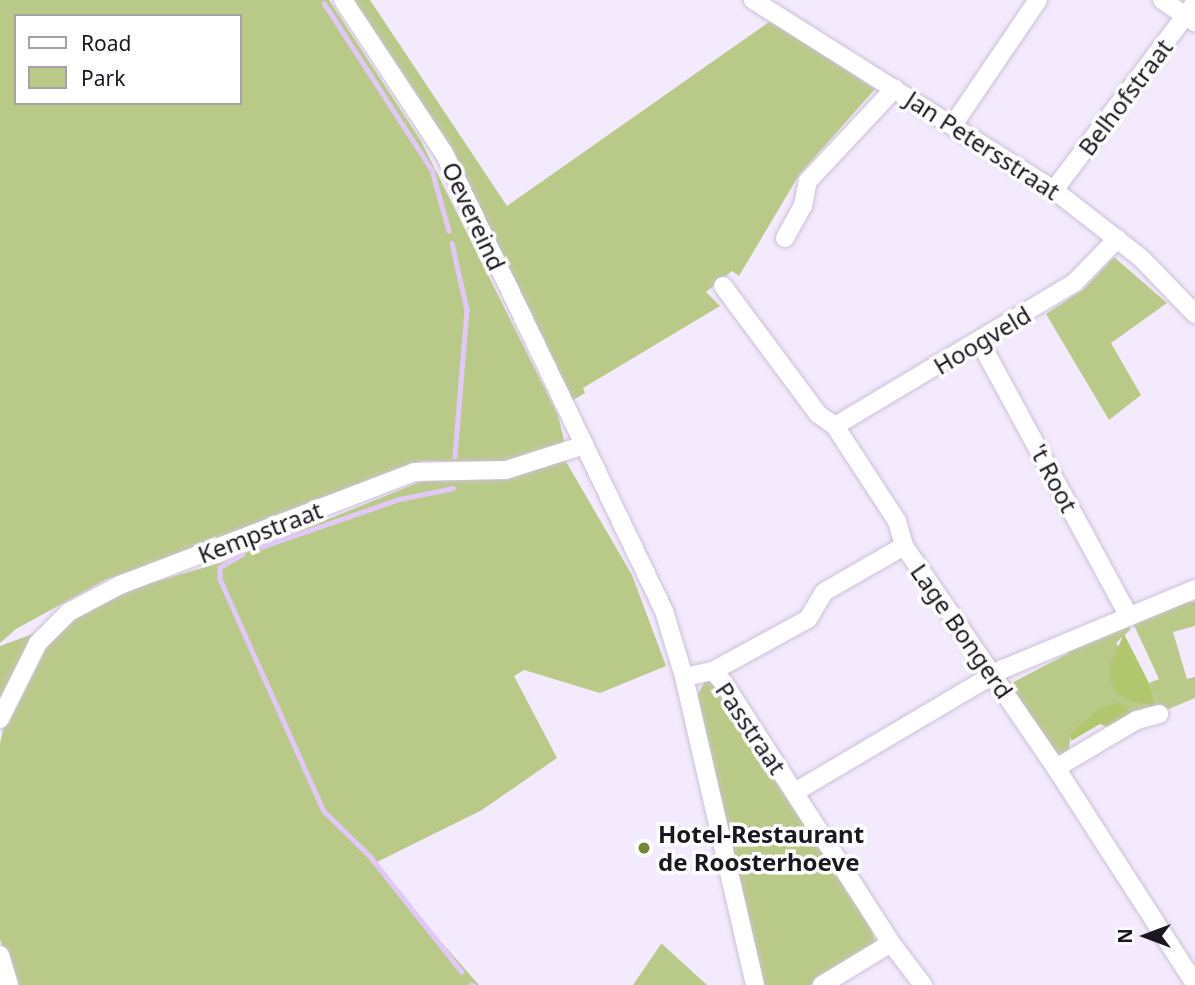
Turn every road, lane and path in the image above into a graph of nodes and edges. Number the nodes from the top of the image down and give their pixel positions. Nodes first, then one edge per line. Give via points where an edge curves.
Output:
1 (343, 0) edge
2 (753, 0) edge
3 (1038, 0) edge
4 (1162, 0) edge
5 (1192, 14) edge
6 (895, 88) junction
7 (953, 125) junction
8 (1054, 190) junction
9 (785, 238) dead end
10 (1116, 239) junction
11 (723, 286) dead end
12 (1195, 314) edge
13 (980, 342) junction
14 (835, 426) junction
15 (581, 446) junction
16 (904, 546) junction
17 (1195, 589) edge
18 (1127, 613) junction
19 (713, 671) junction
20 (993, 675) junction
21 (684, 677) junction
22 (1159, 714) dead end
23 (0, 719) edge
24 (1056, 768) junction
25 (794, 792) junction
26 (891, 943) junction
27 (0, 955) edge
28 (1195, 984) edge
29 (9, 985) edge
30 (755, 985) edge
31 (822, 985) edge
32 (923, 985) edge

1 - 15 street, Oevereind via 444,153
2 - 6 street, Jan Petersstraat
3 - 7 street
4 - 5 street
5 - 8 street, Belhofstraat
6 - 7 street, Jan Petersstraat
6 - 9 street via 808,181 803,206
7 - 8 street, Jan Petersstraat
8 - 10 street, Jan Petersstraat
10 - 12 street, Jan Petersstraat
10 - 13 street, Hoogveld via 1074,283
11 - 14 street, Lage Bongerd via 818,414
13 - 14 street, Hoogveld
13 - 18 street, 't Root
14 - 16 street, Lage Bongerd via 897,520
15 - 21 street, Passtraat via 664,611
15 - 23 street, Kempstraat via 506,470 414,472 120,585 69,612 38,643
16 - 19 street via 824,593 808,618
16 - 20 street, Lage Bongerd
17 - 18 street
18 - 20 street
19 - 21 street, Passtraat
19 - 25 street, Passtraat
20 - 24 street, Lage Bongerd
20 - 25 street
21 - 30 street
22 - 24 street via 1137,720
24 - 28 street, Lage Bongerd
25 - 26 street, Passtraat
26 - 31 street
26 - 32 street, Passtraat
27 - 29 street

